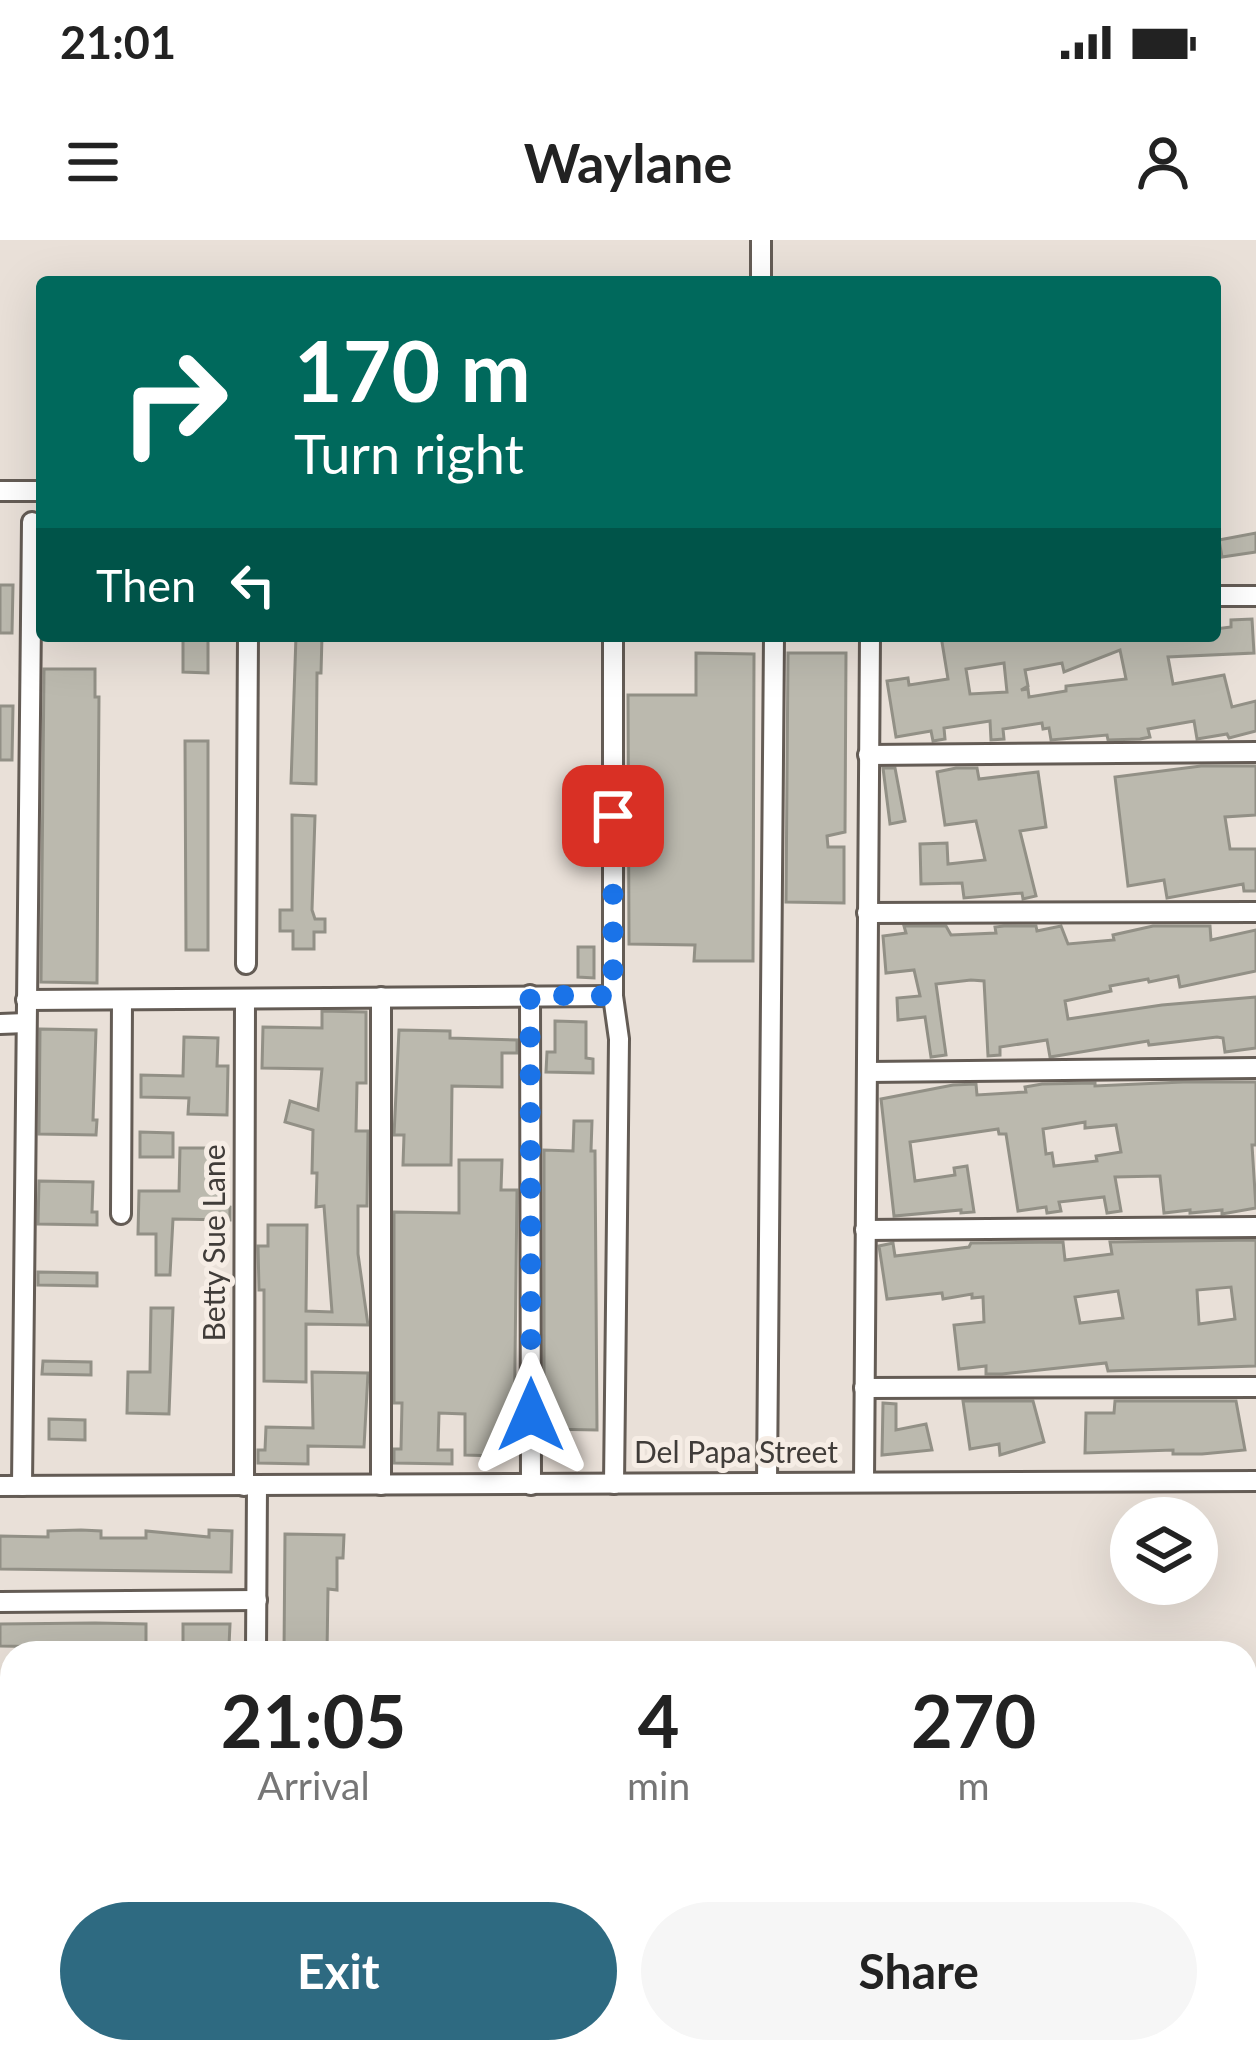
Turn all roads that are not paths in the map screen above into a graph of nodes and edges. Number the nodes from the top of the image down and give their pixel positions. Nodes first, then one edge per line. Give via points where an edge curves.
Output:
1 (761, 240) edge
2 (760, 276) edge
3 (0, 491) edge
4 (36, 491) edge
5 (32, 522) dead end
6 (1221, 596) edge
7 (1256, 596) edge
8 (248, 642) edge
9 (613, 642) edge
10 (774, 642) edge
11 (870, 642) edge
12 (1256, 752) edge
13 (868, 755) junction
14 (1256, 911) edge
15 (867, 913) junction
16 (246, 964) dead end
17 (530, 995) junction
18 (613, 996) junction
19 (381, 997) junction
20 (26, 1000) junction
21 (245, 1000) junction
22 (122, 1001) junction
23 (26, 1023) junction
24 (0, 1024) edge
25 (1256, 1068) edge
26 (867, 1072) junction
27 (121, 1214) dead end
28 (1256, 1227) edge
29 (865, 1230) junction
30 (1256, 1387) edge
31 (864, 1388) junction
32 (1256, 1481) edge
33 (767, 1482) junction
34 (864, 1482) junction
35 (614, 1484) junction
36 (380, 1485) junction
37 (531, 1485) junction
38 (0, 1486) edge
39 (22, 1486) junction
40 (251, 1486) junction
41 (257, 1600) junction
42 (0, 1602) edge
43 (256, 1641) edge

1 - 2 street
3 - 4 street
5 - 20 street
6 - 7 street
8 - 16 street
9 - 18 street
10 - 33 street
11 - 13 street
12 - 13 street
13 - 15 street
14 - 15 street
15 - 26 street
17 - 18 street
17 - 19 street
17 - 37 street
18 - 35 street
19 - 21 street
19 - 36 street
20 - 22 street
20 - 23 street
21 - 22 street
21 - 40 street, Betty Sue Lane
22 - 27 street
23 - 24 street
23 - 39 street
25 - 26 street
26 - 29 street
28 - 29 street
29 - 31 street
30 - 31 street
31 - 34 street
32 - 34 street, Del Papa Street
33 - 34 street, Del Papa Street
33 - 35 street, Del Papa Street
35 - 37 street, Del Papa Street
36 - 37 street, Del Papa Street
36 - 40 street, Del Papa Street
38 - 39 street, Del Papa Street
39 - 40 street, Del Papa Street
40 - 41 street, Betty Sue Lane
41 - 42 street
41 - 43 street, Betty Sue Lane

